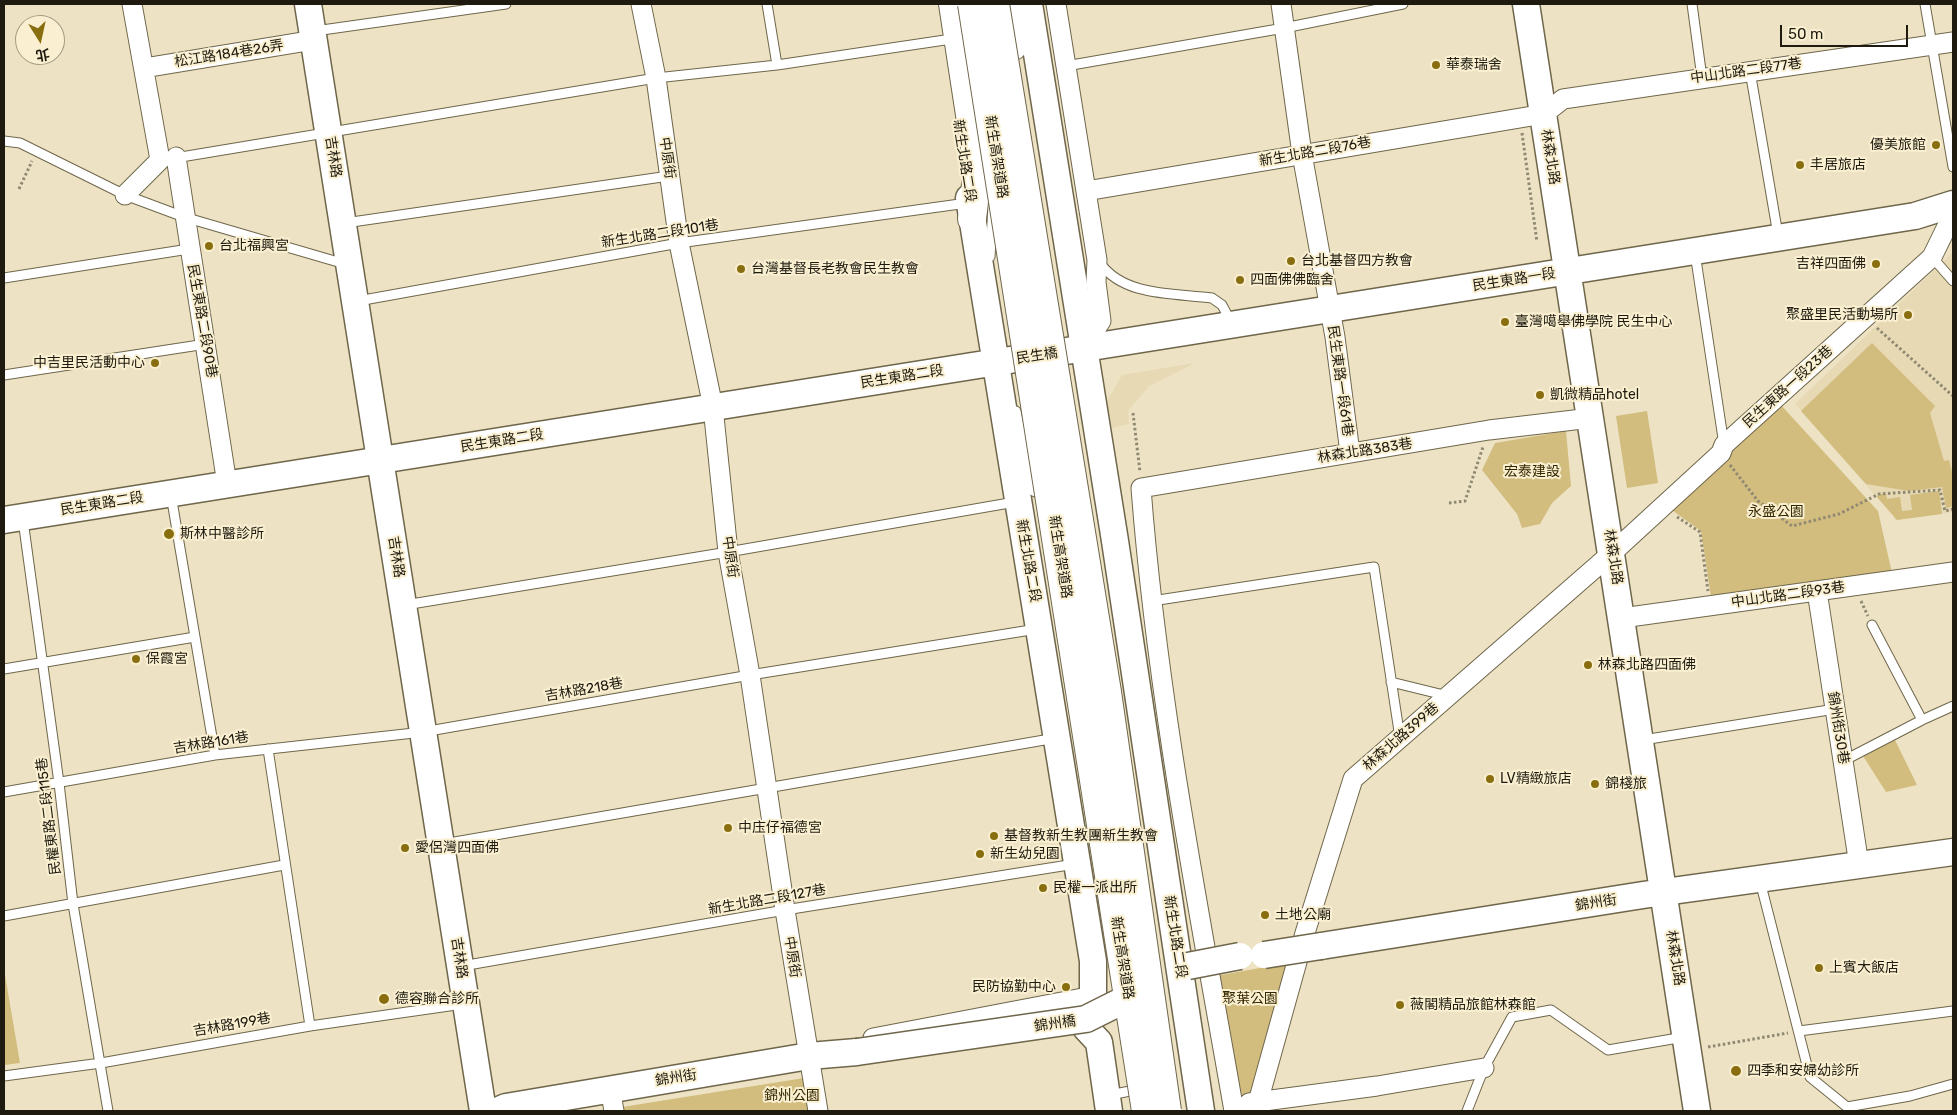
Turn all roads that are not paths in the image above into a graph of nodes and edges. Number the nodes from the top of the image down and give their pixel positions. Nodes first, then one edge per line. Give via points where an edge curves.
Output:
1 (132, 4) edge
2 (308, 4) edge
3 (506, 4) edge
4 (641, 4) edge
5 (767, 4) edge
6 (940, 4) edge
7 (953, 4) edge
8 (972, 4) edge
9 (995, 4) edge
10 (1009, 4) edge
11 (1029, 4) edge
12 (1056, 4) edge
13 (1281, 4) edge
14 (1402, 4) edge
15 (1526, 4) edge
16 (1692, 4) edge
17 (1925, 4) edge
18 (1284, 28) junction
19 (313, 36) junction
20 (945, 40) junction
21 (1953, 42) edge
22 (1933, 44) junction
23 (776, 65) junction
24 (1066, 66) junction
25 (144, 68) junction
26 (1750, 70) junction
27 (656, 78) junction
28 (1702, 78) junction
29 (1544, 114) junction
30 (329, 132) junction
31 (4, 141) edge
32 (1302, 154) junction
33 (168, 159) junction
34 (1953, 167) edge
35 (669, 176) junction
36 (1086, 191) junction
37 (125, 195) junction
38 (1034, 195) junction
39 (1953, 204) edge
40 (971, 210) junction
41 (1953, 214) edge
42 (184, 217) junction
43 (343, 223) junction
44 (1778, 238) junction
45 (679, 243) junction
46 (189, 249) junction
47 (1694, 251) junction
48 (1932, 257) junction
49 (1097, 260) junction
50 (350, 266) junction
51 (1568, 271) junction
52 (4, 278) edge
53 (1953, 281) edge
54 (356, 301) junction
55 (986, 308) junction
56 (1330, 309) junction
57 (1232, 325) junction
58 (206, 344) junction
59 (1078, 349) junction
60 (999, 365) junction
61 (4, 375) edge
62 (1009, 386) dead end
63 (1015, 403) dead end
64 (713, 407) junction
65 (1591, 418) junction
66 (1722, 449) junction
67 (1350, 454) junction
68 (380, 460) junction
69 (228, 484) junction
70 (1096, 487) junction
71 (1141, 488) joint
72 (171, 494) junction
73 (1018, 501) junction
74 (13, 519) edge
75 (1145, 538) junction
76 (1114, 541) junction
77 (728, 552) junction
78 (1612, 554) junction
79 (1953, 572) edge
80 (1817, 591) junction
81 (1152, 601) junction
82 (403, 605) junction
83 (1622, 618) junction
84 (1872, 625) road end
85 (1039, 628) junction
86 (195, 636) junction
87 (44, 664) junction
88 (4, 669) edge
89 (750, 675) junction
90 (1391, 682) junction
91 (1448, 696) junction
92 (1953, 706) edge
93 (1835, 709) junction
94 (1922, 720) junction
95 (1146, 721) junction
96 (423, 732) junction
97 (1058, 737) junction
98 (1400, 738) junction
99 (1641, 740) junction
100 (1102, 748) dead end
101 (268, 749) junction
102 (215, 756) junction
103 (1843, 761) junction
104 (59, 783) junction
105 (766, 786) junction
106 (4, 792) edge
107 (441, 844) junction
108 (1953, 852) edge
109 (1078, 864) junction
110 (284, 865) junction
111 (1859, 865) junction
112 (1760, 879) junction
113 (1665, 892) junction
114 (73, 904) junction
115 (785, 910) junction
116 (4, 916) edge
117 (1252, 955) joint
118 (460, 966) junction
119 (1184, 968) junction
120 (1093, 996) junction
121 (466, 1003) junction
122 (1953, 1011) edge
123 (310, 1026) junction
124 (1086, 1028) junction
125 (1799, 1031) junction
126 (1687, 1044) junction
127 (851, 1053) junction
128 (808, 1056) junction
129 (101, 1063) junction
130 (1484, 1068) junction
131 (4, 1076) edge
132 (1953, 1084) edge
133 (612, 1100) edge
134 (1258, 1102) junction
135 (1108, 1103) edge
136 (1233, 1108) edge
137 (1847, 1109) edge
138 (108, 1111) edge
139 (483, 1111) edge
140 (497, 1111) edge
141 (818, 1111) edge
142 (1146, 1111) edge
143 (1155, 1111) edge
144 (1167, 1111) edge
145 (1201, 1111) edge
146 (1467, 1111) edge
147 (1697, 1111) edge

1 - 25 street
2 - 19 street, 吉林路
3 - 19 lane
4 - 27 street, 中原街
5 - 23 lane
6 - 20 street, 新生北路二段
7 - 40 highway via 978,167
8 - 142 highway, 新生高架道路, bridge
9 - 38 highway, 新生高架道路, bridge
10 - 38 highway, bridge
11 - 38 street, 新生北路二段
12 - 24 street
13 - 18 street, 民生東路一段61巷
14 - 18 lane
15 - 29 street, 林森北路
16 - 28 lane
17 - 22 lane
18 - 24 lane
18 - 32 street, 民生東路一段61巷
19 - 25 street, 松江路184巷26弄
19 - 30 street, 吉林路
20 - 23 lane
20 - 40 street, 新生北路二段
21 - 22 street, 中山北路二段77巷
22 - 26 street, 中山北路二段77巷
22 - 34 lane
23 - 27 lane
24 - 36 street
25 - 33 street
26 - 28 street, 中山北路二段77巷
26 - 44 lane
27 - 30 lane
27 - 35 street, 中原街
28 - 29 street, 中山北路二段77巷 via 1563,99
29 - 32 street, 新生北路二段76巷
29 - 51 street, 林森北路
30 - 33 lane
30 - 43 street, 吉林路
31 - 37 lane via 20,143
32 - 36 street, 新生北路二段76巷
32 - 56 street, 民生東路一段61巷
33 - 37 street
33 - 42 street, 民生東路二段90巷
35 - 43 lane
35 - 45 street, 中原街
36 - 49 street
37 - 42 lane
38 - 55 lane via 992,206
38 - 59 street, 新生北路二段
38 - 144 highway, 新生高架道路, bridge
39 - 44 street, 民生東路一段 via 1915,216
40 - 45 lane, 新生北路二段101巷
40 - 55 street, 新生北路二段
41 - 48 street, 民生東路一段23巷
42 - 46 street, 民生東路二段90巷
42 - 50 lane
43 - 50 street, 吉林路
44 - 47 street, 民生東路一段
45 - 54 lane, 新生北路二段101巷
45 - 64 street, 中原街
46 - 52 lane
46 - 58 street, 民生東路二段90巷
47 - 51 street, 民生東路一段
47 - 66 lane
48 - 53 lane
48 - 66 street, 民生東路一段23巷
49 - 57 lane via 1108,275 1134,288 1212,298 1222,305
49 - 59 street via 1101,322
50 - 54 street, 吉林路
51 - 56 street, 民生東路一段
51 - 65 street, 林森北路
54 - 68 street, 吉林路
55 - 60 street, 新生北路二段
56 - 57 street, 民生東路一段
56 - 67 street, 民生東路一段61巷
57 - 59 street, 民生東路一段
58 - 61 lane
58 - 69 street, 民生東路二段90巷
59 - 60 street, 民生橋, bridge
59 - 70 street, 新生北路二段
60 - 62 lane
60 - 64 street, 民生東路二段
60 - 73 street, 新生北路二段
63 - 70 lane via 1033,490 1043,496
64 - 68 street, 民生東路二段
64 - 77 street, 中原街
65 - 67 street, 林森北路383巷 via 1489,430
65 - 78 street, 林森北路
66 - 78 street, 民生東路一段23巷
67 - 71 street, 林森北路383巷
68 - 69 street, 民生東路二段
68 - 82 street, 吉林路
69 - 72 street, 民生東路二段
70 - 76 street, 新生北路二段
71 - 75 street, 新生北路二段
72 - 74 street, 民生東路二段
72 - 86 lane
73 - 77 lane
73 - 85 street, 新生北路二段
74 - 87 lane, 民權東路二段115巷
75 - 76 street
75 - 81 street, 新生北路二段
76 - 95 street, 新生北路二段
77 - 82 lane
77 - 89 street, 中原街
78 - 83 street, 林森北路
78 - 91 street, 林森北路399巷
79 - 80 street, 中山北路二段93巷
80 - 83 street, 中山北路二段93巷
80 - 93 street, 錦州街30巷
81 - 90 lane via 1374,567
81 - 95 street, 新生北路二段
82 - 96 street, 吉林路
83 - 99 street, 林森北路
84 - 94 lane
85 - 89 lane, 吉林路218巷
85 - 97 street, 新生北路二段
86 - 87 lane
86 - 102 lane
87 - 88 lane
87 - 104 lane, 民權東路二段115巷
89 - 96 lane, 吉林路218巷
89 - 105 street, 中原街
90 - 91 lane
90 - 98 lane
91 - 98 street, 林森北路399巷
92 - 94 lane
93 - 99 lane
93 - 103 street, 錦州街30巷
94 - 103 lane
95 - 100 lane
95 - 119 street, 新生北路二段
95 - 136 street, 新生北路二段
96 - 101 lane, 吉林路161巷
96 - 107 street, 吉林路
97 - 105 lane
97 - 109 street, 新生北路二段
98 - 134 street, 林森北路399巷 via 1353,779 1305,933
99 - 113 street, 林森北路
101 - 102 lane, 吉林路161巷
101 - 110 lane
102 - 104 lane, 吉林路161巷
103 - 111 street, 錦州街30巷
104 - 106 lane, 吉林路161巷
104 - 114 lane, 民權東路二段115巷
105 - 107 lane
105 - 115 street, 中原街
107 - 118 street, 吉林路
108 - 111 street, 錦州街
109 - 115 lane, 新生北路二段127巷
109 - 120 street, 新生北路二段 via 1094,961
110 - 114 lane
110 - 123 lane
111 - 112 street, 錦州街
112 - 113 street, 錦州街
112 - 125 lane
113 - 117 street, 錦州街, bridge
113 - 126 street, 林森北路
114 - 116 lane
114 - 129 lane, 民權東路二段115巷
115 - 118 lane, 新生北路二段127巷
115 - 128 street, 中原街
117 - 119 street, 錦州橋, bridge
118 - 121 street, 吉林路
119 - 127 street, 錦州橋, bridge via 1086,1019
119 - 145 street, 新生北路二段
120 - 124 street, 新生北路二段 via 1084,1010
120 - 127 street via 858,1040
121 - 123 lane, 吉林路199巷
121 - 139 street, 吉林路
122 - 125 lane
123 - 129 lane, 吉林路199巷
124 - 127 street via 857,1064
124 - 135 street via 1099,1042
125 - 137 lane via 1810,1077
126 - 130 lane via 1608,1050 1551,1010 1512,1017
126 - 147 street, 林森北路
127 - 128 street, 錦州街
128 - 133 street, 錦州街
128 - 141 street, 中原街
129 - 131 lane, 吉林路199巷
129 - 138 lane, 民權東路二段115巷
130 - 134 street
130 - 146 lane
132 - 137 lane
133 - 140 street, 錦州街 via 506,1106
134 - 136 street
135 - 143 lane via 1130,1091 1154,1099

